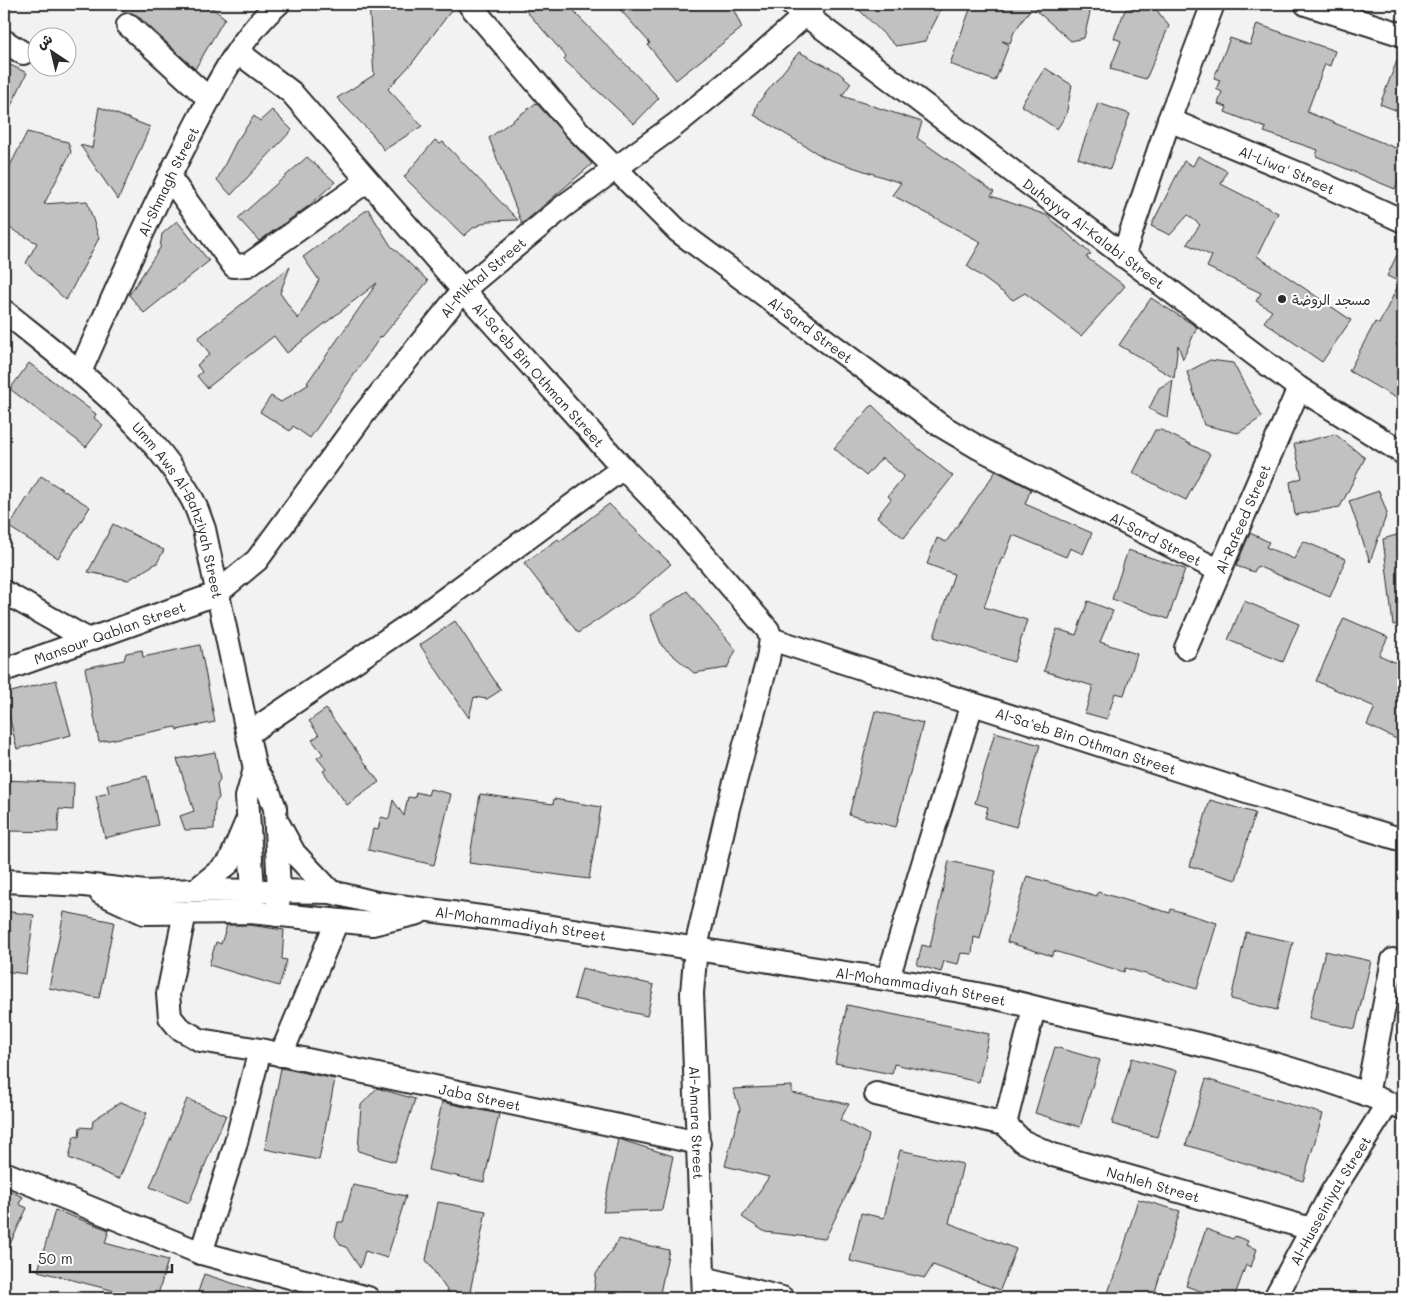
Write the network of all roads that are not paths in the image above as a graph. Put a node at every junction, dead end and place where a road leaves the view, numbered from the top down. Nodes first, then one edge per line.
1 (278, 4) edge
2 (469, 4) edge
3 (1213, 4) edge
4 (1306, 4) edge
5 (804, 8) edge
6 (128, 25) dead end
7 (1403, 35) edge
8 (4, 41) edge
9 (238, 52) junction
10 (22, 53) dead end
11 (210, 99) junction
12 (1169, 120) junction
13 (614, 169) junction
14 (169, 177) junction
15 (367, 181) junction
16 (1403, 221) edge
17 (1123, 256) junction
18 (463, 290) junction
19 (4, 311) edge
20 (80, 372) junction
21 (1299, 388) junction
22 (1403, 453) edge
23 (623, 468) junction
24 (1218, 570) junction
25 (4, 592) edge
26 (216, 594) junction
27 (87, 639) junction
28 (771, 640) junction
29 (1186, 648) dead end
30 (4, 670) edge
31 (972, 704) junction
32 (249, 733) junction
33 (255, 769) junction
34 (275, 808) junction
35 (249, 813) junction
36 (1403, 840) edge
37 (4, 881) edge
38 (84, 885) junction
39 (196, 890) junction
40 (279, 892) junction
41 (331, 892) junction
42 (252, 902) junction
43 (429, 910) junction
44 (185, 913) junction
45 (277, 915) junction
46 (337, 921) junction
47 (696, 947) junction
48 (1393, 960) dead end
49 (888, 978) junction
50 (1034, 1008) junction
51 (271, 1053) junction
52 (876, 1094) dead end
53 (1366, 1095) junction
54 (1396, 1106) edge
55 (1005, 1124) junction
56 (699, 1143) junction
57 (4, 1173) edge
58 (1311, 1229) junction
59 (201, 1253) junction
60 (704, 1288) edge
61 (368, 1298) edge
62 (782, 1298) edge
63 (1275, 1298) edge

1 - 9 street, Al-Shmagh Street
2 - 13 street, Al-Sard Street
3 - 12 street
4 - 7 street
5 - 13 street, Al-Mikhal Street
5 - 17 street, Duhayya Al-Kalabi Street
6 - 11 street
8 - 10 street
9 - 11 street, Al-Shmagh Street
9 - 15 street, Al-Sa‘eb Bin Othman Street
11 - 14 street, Al-Shmagh Street
12 - 16 street, Al-Liwa' Street
12 - 17 street
13 - 18 street, Al-Mikhal Street
13 - 24 street, Al-Sard Street
14 - 15 street
14 - 20 street, Al-Shmagh Street
15 - 18 street, Al-Sa‘eb Bin Othman Street
17 - 21 street, Duhayya Al-Kalabi Street
18 - 23 street, Al-Sa‘eb Bin Othman Street
18 - 26 street, Al-Mikhal Street
19 - 20 street, Umm Aws Al-Bahziyah Street
20 - 26 street, Umm Aws Al-Bahziyah Street
21 - 22 street, Duhayya Al-Kalabi Street
21 - 24 street, Al-Rafeed Street
23 - 28 street, Al-Sa‘eb Bin Othman Street
23 - 32 street
24 - 29 street, Al-Rafeed Street
25 - 27 street
26 - 27 street, Mansour Qablan Street
26 - 32 street, Umm Aws Al-Bahziyah Street
27 - 30 street, Mansour Qablan Street
28 - 31 street, Al-Sa‘eb Bin Othman Street
28 - 47 street
31 - 36 street, Al-Sa‘eb Bin Othman Street
31 - 49 street
32 - 33 street, Umm Aws Al-Bahziyah Street
33 - 34 street, Umm Aws Al-Bahziyah Street
33 - 35 street, Umm Aws Al-Bahziyah Street
34 - 40 street, Umm Aws Al-Bahziyah Street
34 - 41 street
35 - 39 street
35 - 42 street, Umm Aws Al-Bahziyah Street
37 - 38 street, Al-Mohammadiyah Street
38 - 39 street, Al-Mohammadiyah Street
38 - 44 street, Al-Mohammadiyah Street
39 - 42 street, Al-Mohammadiyah Street
40 - 41 street, Al-Mohammadiyah Street
40 - 42 street, Al-Mohammadiyah Street
40 - 45 street, Umm Aws Al-Bahziyah Street
41 - 43 street, Al-Mohammadiyah Street
42 - 44 street, Al-Mohammadiyah Street
42 - 45 street, Al-Mohammadiyah Street
43 - 46 street, Al-Mohammadiyah Street
43 - 47 street, Al-Mohammadiyah Street
44 - 51 street, Jaba Street
45 - 46 street, Al-Mohammadiyah Street
46 - 51 street
47 - 49 street, Al-Mohammadiyah Street
47 - 56 street, Al-Amara Street
48 - 53 street
49 - 50 street, Al-Mohammadiyah Street
50 - 53 street, Al-Mohammadiyah Street
50 - 55 street
51 - 56 street, Jaba Street
51 - 59 street
52 - 55 street
53 - 54 street, Al-Mohammadiyah Street
54 - 58 street, Al-Husseiniyat Street
55 - 58 street, Nahleh Street
56 - 60 street, Al-Amara Street
57 - 59 street
58 - 63 street, Al-Husseiniyat Street
59 - 61 street
60 - 62 street

